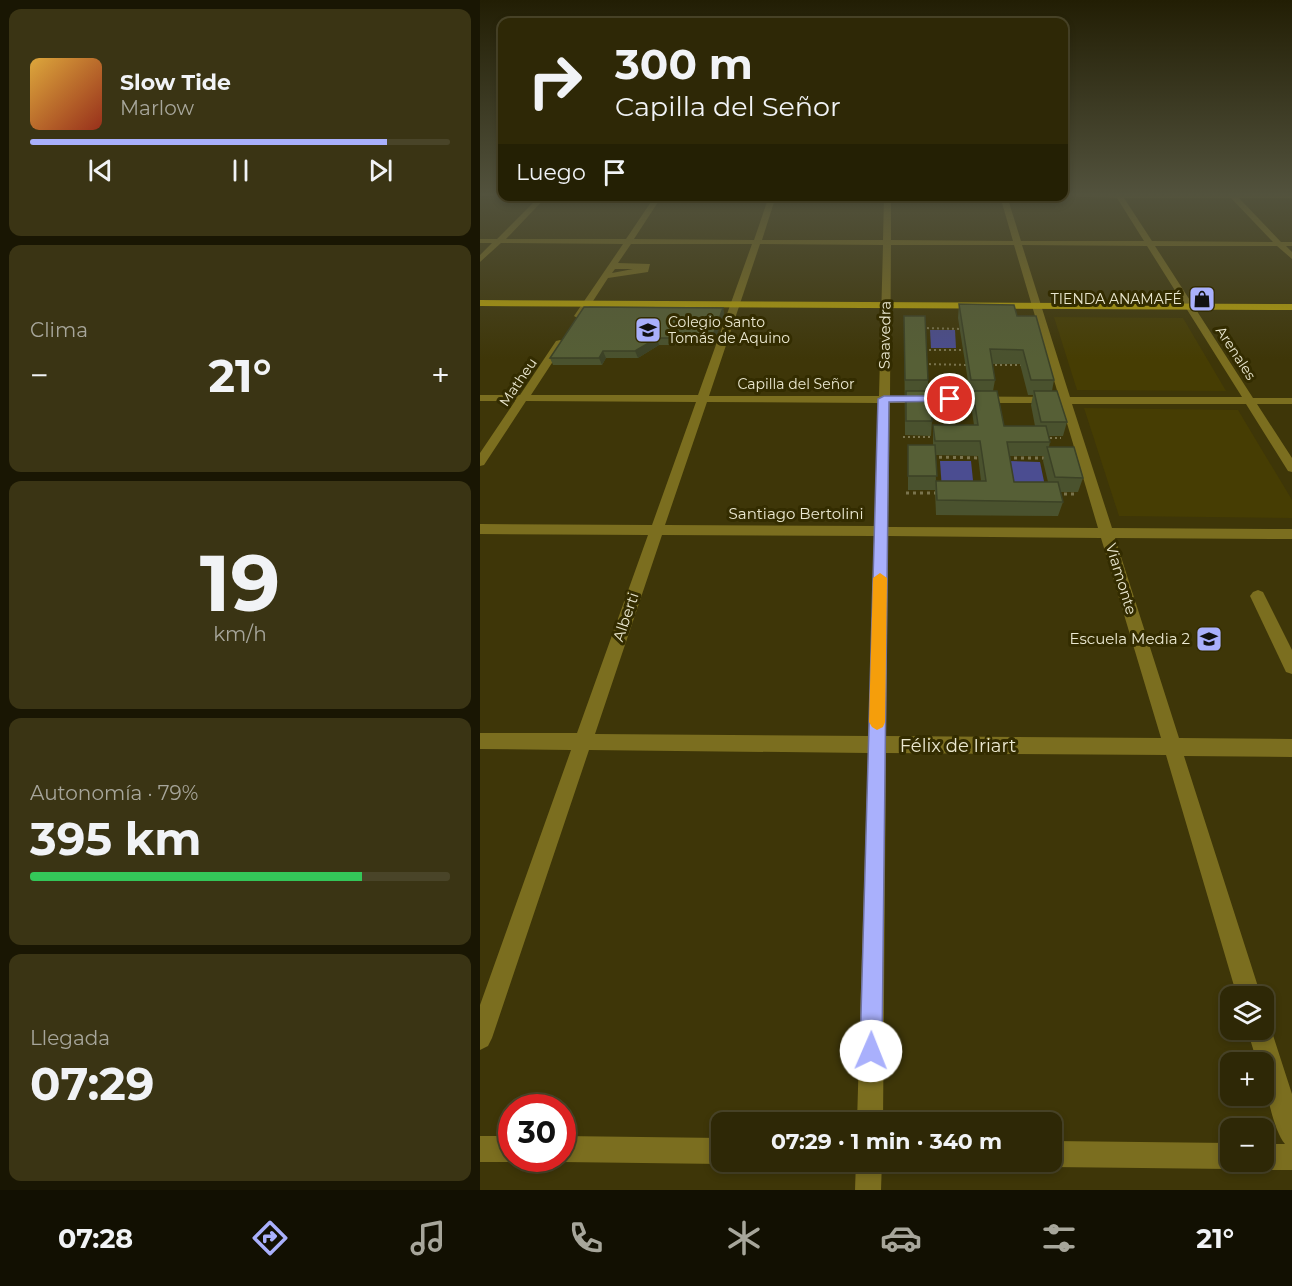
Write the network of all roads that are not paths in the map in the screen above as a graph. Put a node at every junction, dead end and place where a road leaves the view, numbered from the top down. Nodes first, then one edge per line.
1 (491, 249) edge
2 (625, 249) edge
3 (755, 249) edge
4 (887, 249) edge
5 (1019, 249) edge
6 (1152, 249) edge
7 (480, 260) edge
8 (613, 266) junction
9 (606, 276) junction
10 (480, 303) edge
11 (584, 307) junction
12 (1292, 307) edge
13 (734, 308) junction
14 (885, 308) junction
15 (1037, 309) junction
16 (1191, 310) junction
17 (480, 311) edge
18 (1292, 314) edge
19 (575, 321) edge
20 (569, 330) edge
21 (480, 398) edge
22 (523, 398) junction
23 (702, 399) junction
24 (884, 399) junction
25 (1065, 399) junction
26 (1249, 401) junction
27 (1292, 401) edge
28 (480, 462) edge
29 (1292, 468) edge
30 (480, 529) edge
31 (657, 530) junction
32 (881, 531) junction
33 (1107, 533) junction
34 (1292, 534) edge
35 (1258, 596) dead end
36 (1292, 667) edge
37 (480, 741) edge
38 (583, 742) junction
39 (877, 745) junction
40 (1172, 747) junction
41 (1292, 748) edge
42 (1246, 986) edge
43 (480, 1038) edge
44 (1262, 1040) edge
45 (870, 1112) edge
46 (1292, 1134) edge
47 (480, 1149) edge
48 (498, 1149) edge
49 (576, 1149) edge
50 (711, 1151) edge
51 (1062, 1154) edge
52 (1220, 1156) edge
53 (1274, 1157) edge
54 (1292, 1157) edge
55 (869, 1172) edge
56 (868, 1190) edge

1 - 7 street
2 - 8 street
3 - 13 street, Alberti
4 - 14 street, Saavedra
5 - 15 street, Viamonte
6 - 16 street, Arenales
8 - 9 street
8 - 9 street
9 - 11 street
10 - 11 main road
11 - 13 main road
11 - 17 main road
11 - 19 street
12 - 16 main road
13 - 14 main road
13 - 23 street, Alberti
14 - 15 main road
14 - 24 street, Saavedra
15 - 16 main road
15 - 25 street, Viamonte
16 - 18 main road
16 - 26 street, Arenales
20 - 22 street, Matheu
21 - 22 street, Capilla del Señor
22 - 23 street, Capilla del Señor
22 - 28 street, Matheu
23 - 24 street, Capilla del Señor
23 - 31 street, Alberti
24 - 25 street, Capilla del Señor
24 - 32 street, Saavedra
25 - 26 street, Capilla del Señor
25 - 33 street, Viamonte
26 - 27 street, Capilla del Señor
26 - 29 street, Arenales
30 - 31 street, Santiago Bertolini
31 - 32 street, Santiago Bertolini
31 - 38 street, Alberti
32 - 33 street, Santiago Bertolini
32 - 39 street, Saavedra
33 - 34 street, Santiago Bertolini
33 - 40 street, Viamonte
35 - 36 street
37 - 38 street, Félix de Iriart
38 - 39 street, Félix de Iriart
38 - 43 street, Alberti
39 - 40 street, Félix de Iriart
39 - 45 street, Saavedra
40 - 41 street, Félix de Iriart
40 - 42 street, Viamonte
44 - 46 street
47 - 48 street
49 - 50 street
51 - 52 street
53 - 54 street
55 - 56 street

